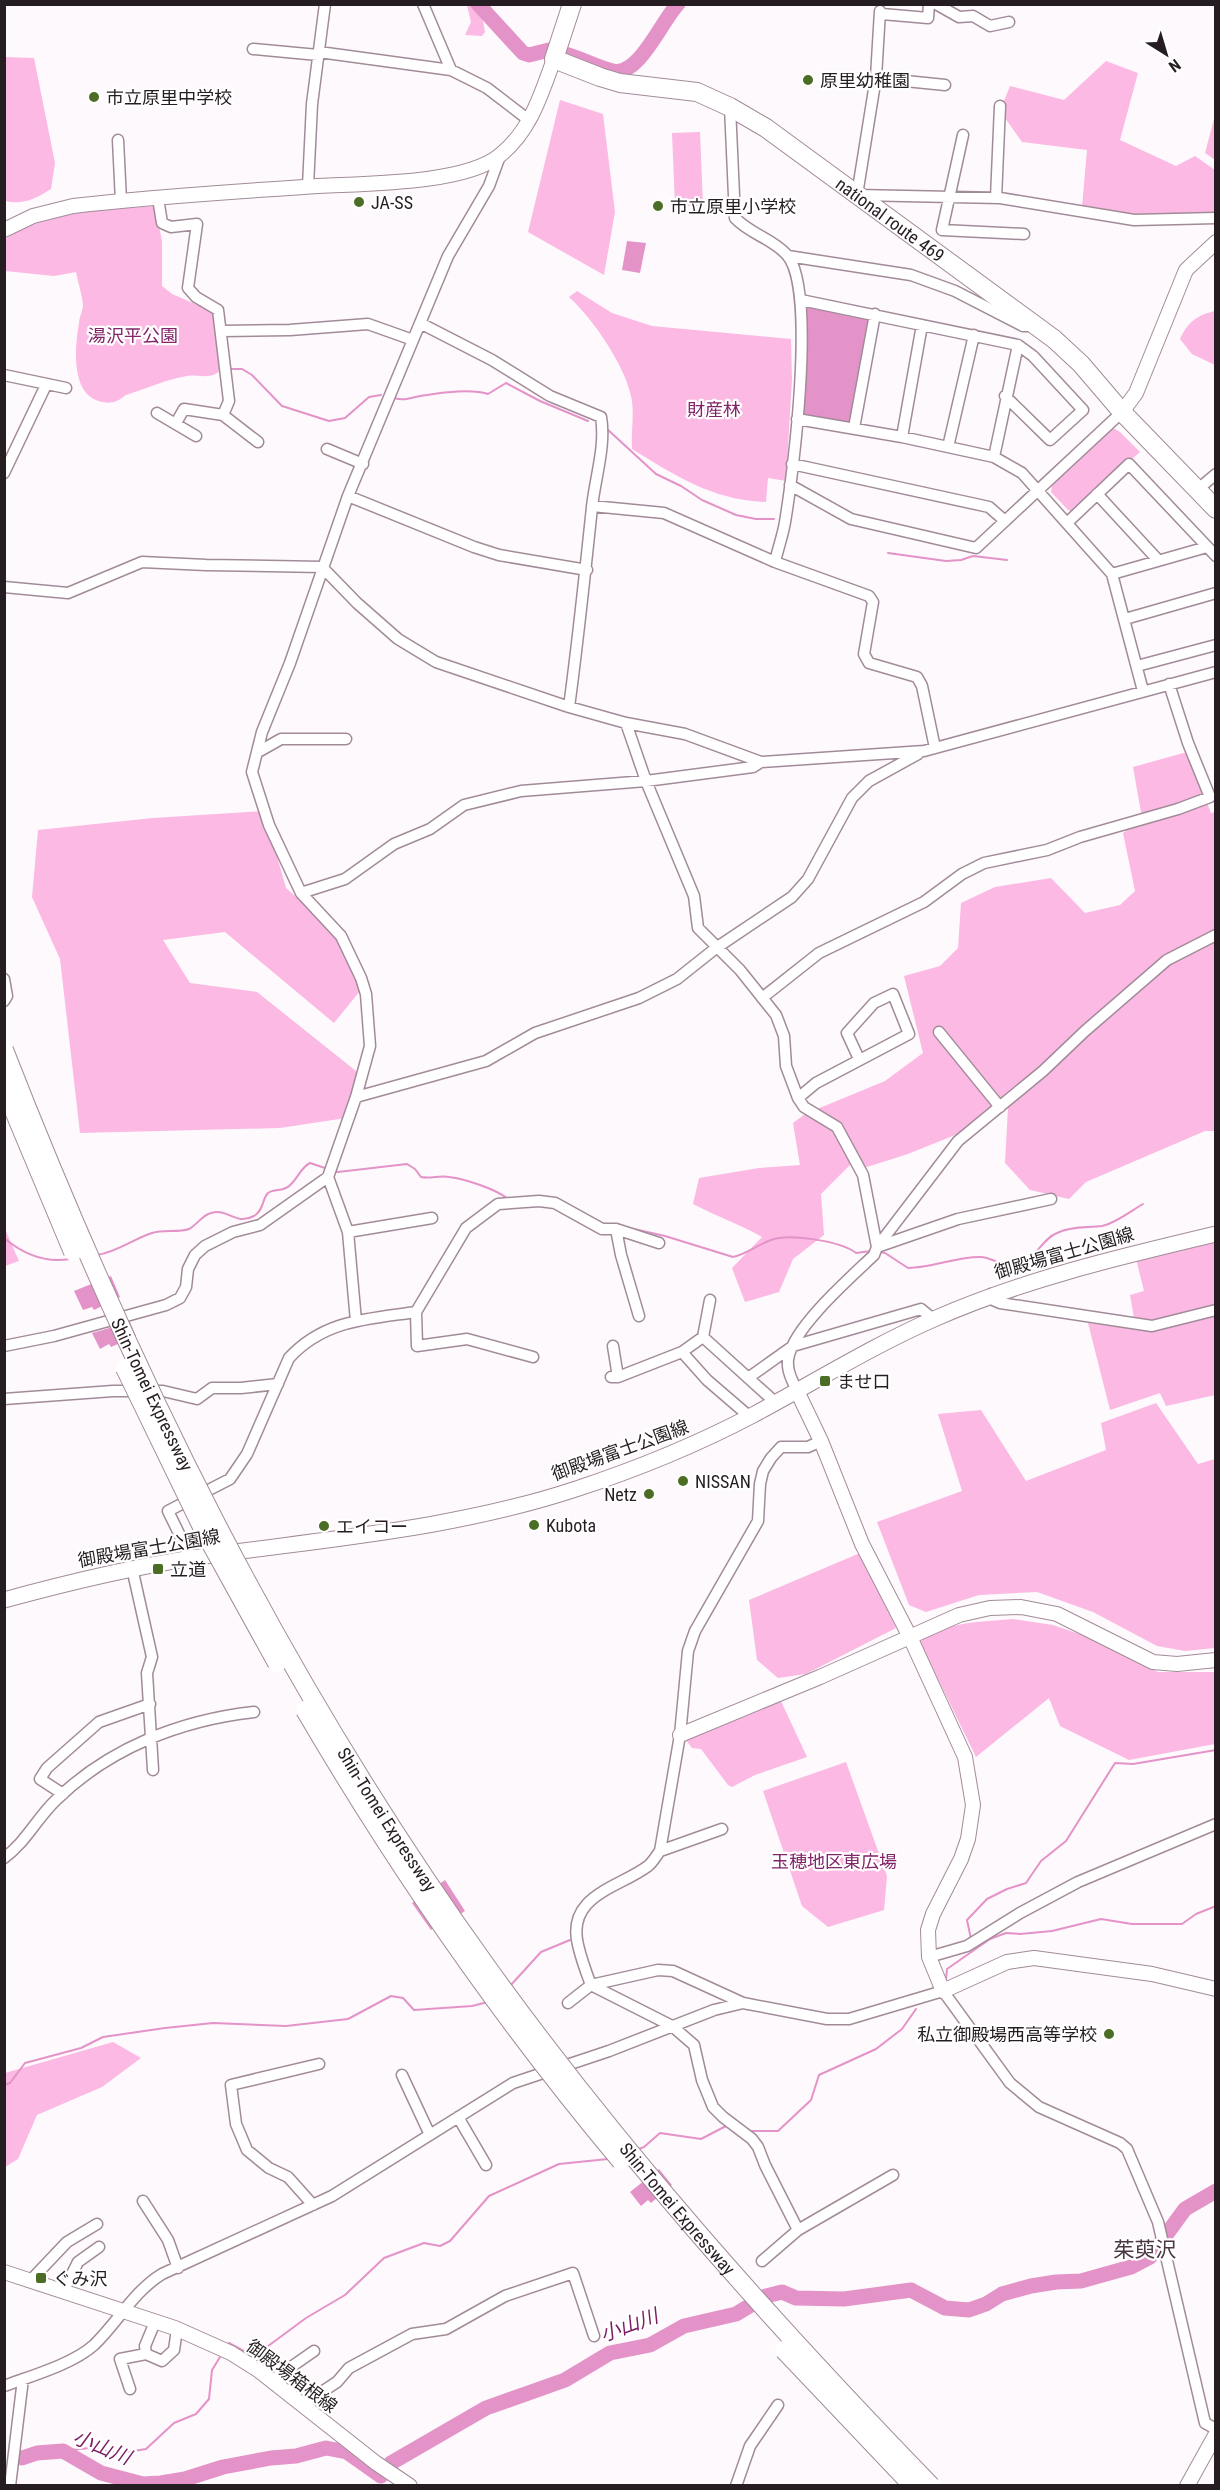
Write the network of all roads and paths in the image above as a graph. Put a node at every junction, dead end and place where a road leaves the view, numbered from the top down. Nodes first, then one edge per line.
1 (325, 4) edge
2 (423, 4) edge
3 (572, 4) edge
4 (929, 4) edge
5 (936, 4) edge
6 (1009, 22) dead end
7 (253, 49) dead end
8 (318, 53) junction
9 (554, 59) junction
10 (451, 70) junction
11 (876, 78) junction
12 (945, 85) dead end
13 (1000, 106) dead end
14 (730, 107) junction
15 (530, 121) junction
16 (963, 135) dead end
17 (118, 140) dead end
18 (500, 156) junction
19 (308, 186) junction
20 (857, 195) junction
21 (158, 198) junction
22 (948, 198) junction
23 (996, 198) junction
24 (121, 201) junction
25 (1215, 218) edge
26 (4, 230) edge
27 (1024, 234) dead end
28 (1215, 242) edge
29 (788, 256) junction
30 (801, 300) junction
31 (875, 314) junction
32 (420, 323) junction
33 (922, 325) junction
34 (1038, 327) junction
35 (221, 331) junction
36 (974, 335) junction
37 (413, 340) junction
38 (1018, 345) junction
39 (4, 375) edge
40 (46, 385) junction
41 (66, 388) dead end
42 (1005, 396) junction
43 (1122, 412) junction
44 (156, 413) dead end
45 (223, 414) junction
46 (796, 419) junction
47 (176, 423) junction
48 (854, 429) junction
49 (196, 436) dead end
50 (902, 437) junction
51 (258, 442) dead end
52 (948, 447) junction
53 (327, 449) dead end
54 (994, 457) junction
55 (363, 464) junction
56 (792, 464) junction
57 (4, 473) edge
58 (1215, 474) edge
59 (790, 485) junction
60 (1197, 490) junction
61 (1038, 491) junction
62 (1097, 494) junction
63 (348, 496) junction
64 (592, 506) junction
65 (1215, 509) edge
66 (1005, 520) junction
67 (1068, 522) junction
68 (1207, 547) junction
69 (1215, 556) edge
70 (1158, 560) junction
71 (775, 562) junction
72 (322, 567) junction
73 (587, 570) junction
74 (1112, 574) junction
75 (4, 587) edge
76 (1215, 593) edge
77 (1125, 619) junction
78 (1215, 645) edge
79 (1137, 666) junction
80 (1215, 672) edge
81 (1169, 684) junction
82 (1143, 691) junction
83 (569, 707) junction
84 (626, 723) junction
85 (346, 739) dead end
86 (929, 749) junction
87 (258, 752) junction
88 (761, 762) junction
89 (646, 781) junction
90 (301, 893) junction
91 (1215, 935) edge
92 (716, 948) junction
93 (4, 979) edge
94 (762, 998) junction
95 (4, 1001) edge
96 (939, 1032) dead end
97 (4, 1050) edge
98 (858, 1059) junction
99 (4, 1087) edge
100 (356, 1097) junction
101 (798, 1098) junction
102 (1000, 1107) junction
103 (328, 1176) junction
104 (1051, 1199) dead end
105 (432, 1218) dead end
106 (616, 1229) junction
107 (348, 1232) junction
108 (1215, 1234) edge
109 (659, 1243) dead end
110 (877, 1247) junction
111 (991, 1294) junction
112 (710, 1300) dead end
113 (1215, 1311) edge
114 (416, 1312) junction
115 (639, 1316) dead end
116 (933, 1319) junction
117 (356, 1321) junction
118 (703, 1337) junction
119 (4, 1346) edge
120 (613, 1346) dead end
121 (793, 1346) junction
122 (682, 1352) junction
123 (533, 1357) dead end
124 (748, 1378) junction
125 (278, 1384) junction
126 (797, 1391) junction
127 (4, 1399) edge
128 (776, 1403) junction
129 (750, 1417) junction
130 (821, 1441) junction
131 (191, 1558) junction
132 (132, 1568) junction
133 (4, 1600) edge
134 (909, 1637) junction
135 (1215, 1660) edge
136 (150, 1704) junction
137 (254, 1712) dead end
138 (680, 1735) junction
139 (152, 1736) junction
140 (153, 1770) dead end
141 (63, 1794) junction
142 (1215, 1824) edge
143 (722, 1829) dead end
144 (660, 1851) junction
145 (4, 1858) edge
146 (930, 1958) junction
147 (591, 1985) junction
148 (1215, 1989) edge
149 (943, 1991) junction
150 (568, 2003) dead end
151 (743, 2003) junction
152 (672, 2026) junction
153 (319, 2064) dead end
154 (402, 2075) dead end
155 (458, 2117) junction
156 (430, 2135) junction
157 (486, 2165) dead end
158 (893, 2175) dead end
159 (143, 2201) dead end
160 (313, 2205) junction
161 (98, 2224) dead end
162 (798, 2230) junction
163 (99, 2247) dead end
164 (762, 2261) dead end
165 (178, 2268) junction
166 (6, 2270) edge
167 (30, 2281) junction
168 (63, 2292) junction
169 (122, 2312) junction
170 (155, 2322) junction
171 (177, 2329) junction
172 (594, 2337) dead end
173 (314, 2351) dead end
174 (146, 2354) junction
175 (23, 2379) junction
176 (271, 2381) junction
177 (4, 2386) edge
178 (130, 2390) dead end
179 (302, 2405) junction
180 (778, 2405) dead end
181 (1215, 2429) edge
182 (1215, 2434) edge
183 (409, 2485) edge
184 (10, 2486) edge
185 (736, 2486) edge
186 (913, 2486) edge
187 (931, 2486) edge
188 (1187, 2486) edge

1 - 8 street
2 - 10 street
3 - 9 highway
4 - 11 street
5 - 6 street
7 - 8 street
8 - 10 street
8 - 19 street
9 - 14 highway, national route 469
9 - 15 street
10 - 15 street
11 - 12 street
11 - 20 street
13 - 23 street
14 - 20 highway, national route 469
14 - 29 street
15 - 18 street
16 - 22 street
17 - 24 street
18 - 19 street
18 - 32 street
19 - 21 street
20 - 22 street
20 - 34 highway, national route 469
21 - 24 street
21 - 35 street
22 - 23 street
22 - 27 street
23 - 25 street
24 - 26 street
28 - 43 street
29 - 30 street
29 - 34 street
30 - 31 street
30 - 46 street
31 - 33 street
31 - 48 street
32 - 37 street
32 - 64 street
33 - 36 street
33 - 50 street
34 - 43 highway, national route 469
35 - 37 street
35 - 45 street
36 - 38 street
36 - 52 street
37 - 55 street
38 - 42 street
38 - 42 street
39 - 40 street
40 - 41 street
40 - 57 street
42 - 54 street
43 - 60 highway, national route 469
43 - 61 street
44 - 47 street
45 - 47 street
45 - 51 street
46 - 48 street
46 - 56 street
47 - 49 street
48 - 50 street
50 - 52 street
52 - 54 street
53 - 55 street
54 - 61 street
55 - 63 street
56 - 59 street
56 - 66 street
58 - 60 street
59 - 66 street
59 - 71 street
60 - 65 highway, national route 469
61 - 66 street
61 - 67 street
62 - 67 street
62 - 68 street
62 - 70 street
63 - 72 street
63 - 73 street
64 - 71 street
64 - 73 street
67 - 74 street
68 - 69 street
68 - 70 street
70 - 74 street
71 - 86 street
72 - 75 street
72 - 83 street
72 - 87 street
73 - 83 street
74 - 77 street
76 - 77 street
77 - 79 street
78 - 79 street
79 - 82 street
80 - 81 street
81 - 82 street
81 - 94 street
82 - 86 street
83 - 84 street
84 - 88 street
84 - 89 street
85 - 87 street
86 - 88 street
86 - 92 street
87 - 90 street
88 - 89 street
89 - 90 street
89 - 92 street
90 - 100 street
91 - 102 street
92 - 94 street
92 - 100 street
93 - 95 street
94 - 101 street
96 - 102 street
97 - 187 highway, Shin-Tomei Expressway, bridge
98 - 98 street
98 - 101 street
99 - 186 highway, Shin-Tomei Expressway, bridge
100 - 103 street
101 - 110 street
102 - 110 street
103 - 107 street
103 - 119 street
104 - 110 street
105 - 107 street
106 - 109 street
106 - 114 street
106 - 115 street
107 - 117 street
108 - 111 main road, 御殿場富士公園線
110 - 121 street
111 - 113 street
111 - 116 main road, 御殿場富士公園線
112 - 118 street
114 - 117 street
114 - 123 street
116 - 121 street
116 - 126 main road, 御殿場富士公園線
117 - 125 street
118 - 122 street
118 - 124 street
120 - 122 street
121 - 124 street
121 - 126 street
122 - 129 street
124 - 128 street
125 - 127 street
125 - 131 street
126 - 128 main road, 御殿場富士公園線
126 - 130 street
128 - 129 main road, 御殿場富士公園線
129 - 131 main road, 御殿場富士公園線
130 - 134 street
130 - 138 street
131 - 132 main road, 御殿場富士公園線
132 - 133 main road, 御殿場富士公園線
132 - 136 street
134 - 135 street
134 - 138 street
134 - 146 street
136 - 139 street
136 - 141 street
137 - 139 street
138 - 144 street
139 - 140 street
139 - 141 street
141 - 145 street
142 - 146 street
143 - 144 street
144 - 147 street
146 - 149 street
147 - 150 street
147 - 151 street
147 - 152 street
148 - 149 street
149 - 151 street
149 - 181 street
151 - 152 street
152 - 155 street
152 - 162 street
153 - 160 street
154 - 156 street
155 - 156 street
155 - 157 street
156 - 160 street
158 - 162 street
159 - 165 street
160 - 165 street
161 - 167 street
162 - 164 street
163 - 168 street
165 - 169 street
166 - 167 street, 御殿場箱根線
167 - 168 street, 御殿場箱根線
168 - 169 street, 御殿場箱根線
169 - 170 street, 御殿場箱根線
169 - 175 street
170 - 171 street, 御殿場箱根線
170 - 174 street
171 - 174 street
171 - 176 street, 御殿場箱根線
172 - 179 street
173 - 176 street
174 - 178 street
175 - 177 street
175 - 184 street
176 - 179 street, 御殿場箱根線
179 - 183 street, 御殿場箱根線
180 - 185 street
182 - 188 street

